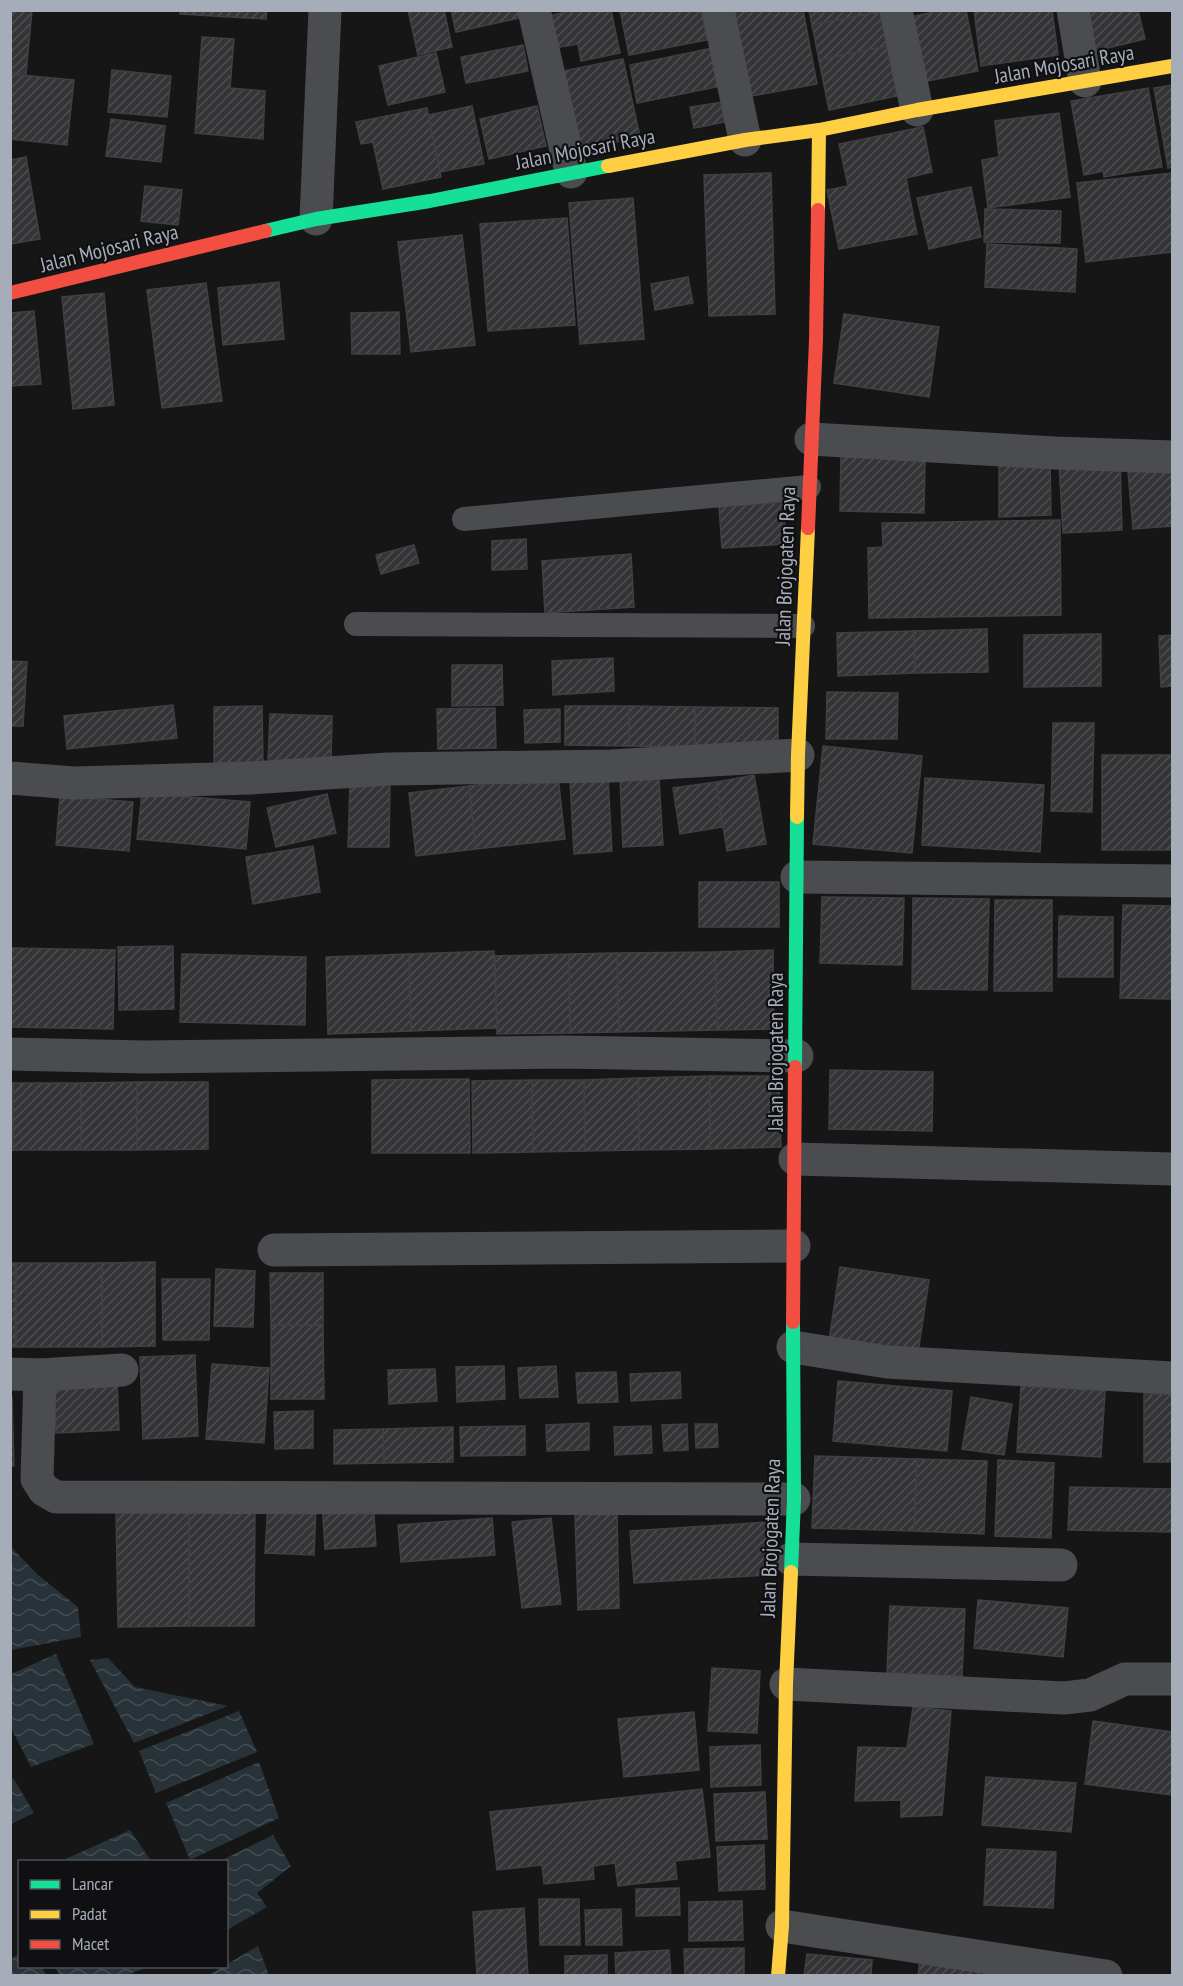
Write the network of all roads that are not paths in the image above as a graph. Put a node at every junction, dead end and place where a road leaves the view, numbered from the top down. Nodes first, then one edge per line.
1 (325, 10) edge
2 (534, 10) edge
3 (718, 10) edge
4 (896, 10) edge
5 (1072, 10) edge
6 (1173, 66) edge
7 (1085, 81) junction
8 (917, 110) junction
9 (819, 130) junction
10 (745, 140) junction
11 (571, 172) junction
12 (316, 219) junction
13 (10, 293) edge
14 (811, 440) junction
15 (1173, 457) edge
16 (809, 487) junction
17 (464, 519) dead end
18 (356, 624) dead end
19 (803, 626) junction
20 (798, 755) junction
21 (10, 778) edge
22 (797, 877) junction
23 (1173, 881) edge
24 (10, 1054) edge
25 (797, 1056) junction
26 (795, 1159) junction
27 (1173, 1169) edge
28 (794, 1246) junction
29 (274, 1250) dead end
30 (793, 1347) junction
31 (122, 1370) dead end
32 (25, 1374) edge
33 (1173, 1378) edge
34 (794, 1499) junction
35 (791, 1559) junction
36 (1060, 1565) dead end
37 (1173, 1679) edge
38 (786, 1684) junction
39 (782, 1926) junction
40 (778, 1976) edge
41 (1106, 1976) edge

1 - 12 street
2 - 11 street
3 - 10 street
4 - 8 street
5 - 7 street
6 - 7 street, Jalan Mojosari Raya
7 - 8 street, Jalan Mojosari Raya
8 - 9 street, Jalan Mojosari Raya
9 - 10 street, Jalan Mojosari Raya
9 - 14 street, Jalan Brojogaten Raya
10 - 11 street, Jalan Mojosari Raya
11 - 12 street, Jalan Mojosari Raya
12 - 13 street, Jalan Mojosari Raya
14 - 15 street
14 - 16 street, Jalan Brojogaten Raya
16 - 17 lane
16 - 19 street, Jalan Brojogaten Raya
18 - 19 lane
19 - 20 street, Jalan Brojogaten Raya
20 - 21 street
20 - 22 street, Jalan Brojogaten Raya
22 - 23 street
22 - 25 street, Jalan Brojogaten Raya
24 - 25 street
25 - 26 street, Jalan Brojogaten Raya
26 - 27 street
26 - 28 street, Jalan Brojogaten Raya
28 - 29 street
28 - 30 street, Jalan Brojogaten Raya
30 - 33 street
30 - 34 street, Jalan Brojogaten Raya
31 - 32 street
32 - 34 street
34 - 35 street, Jalan Brojogaten Raya
35 - 36 street
35 - 38 street, Jalan Brojogaten Raya
37 - 38 street
38 - 39 street, Jalan Brojogaten Raya
39 - 40 street, Jalan Brojogaten Raya
39 - 41 street

